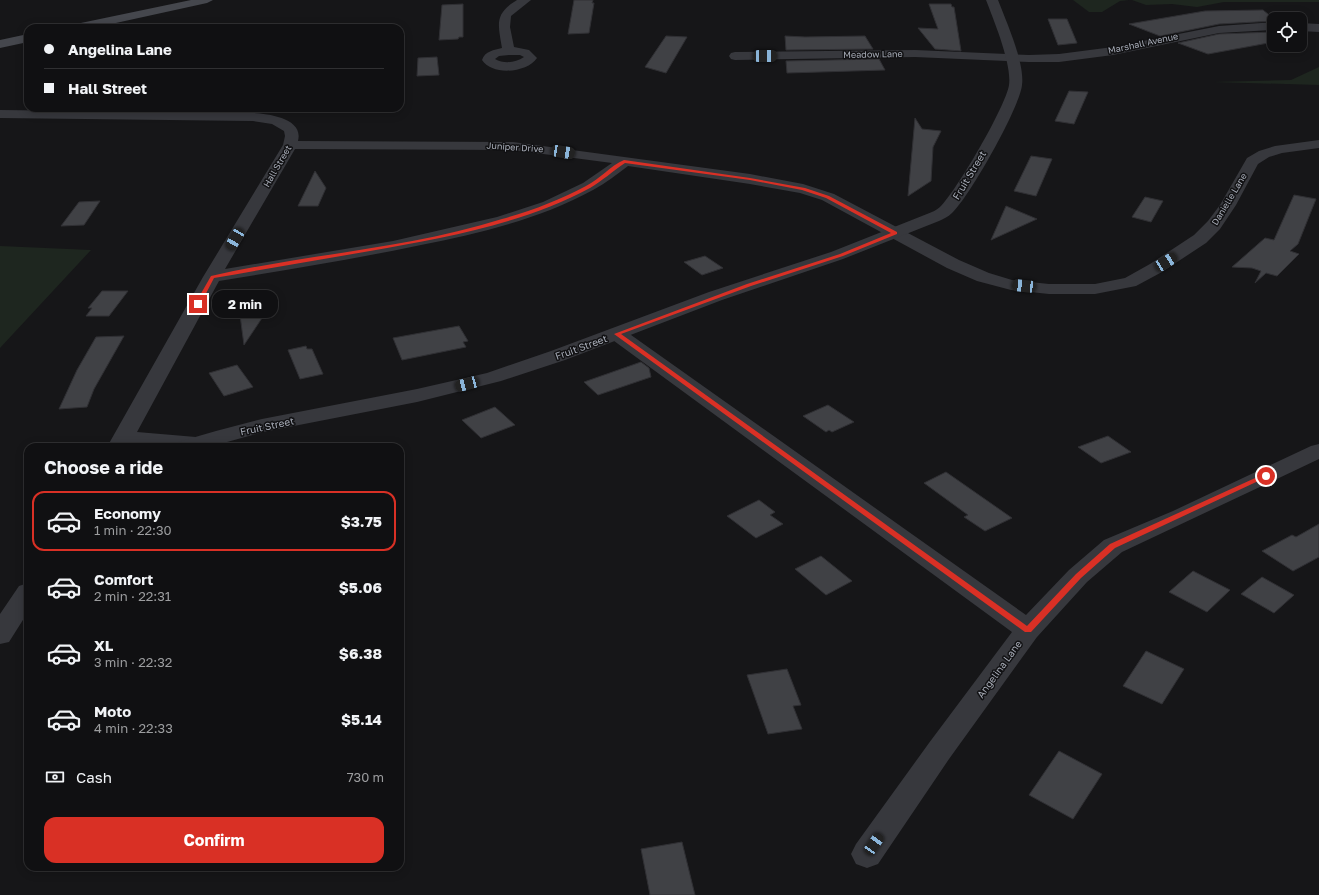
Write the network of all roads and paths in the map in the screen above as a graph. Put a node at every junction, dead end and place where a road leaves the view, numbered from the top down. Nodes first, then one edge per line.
1 (207, 0) edge
2 (525, 0) edge
3 (992, 0) edge
4 (95, 24) edge
5 (1267, 26) edge
6 (1307, 27) edge
7 (1319, 28) edge
8 (24, 39) edge
9 (0, 44) edge
10 (509, 51) dead end
11 (734, 56) dead end
12 (1011, 57) junction
13 (0, 114) edge
14 (1319, 144) edge
15 (290, 145) junction
16 (624, 162) junction
17 (895, 233) junction
18 (212, 277) junction
19 (617, 334) junction
20 (121, 442) edge
21 (144, 443) edge
22 (199, 443) edge
23 (1319, 451) edge
24 (24, 598) edge
25 (1028, 630) junction
26 (0, 635) edge
27 (867, 854) dead end

1 - 4 main road
2 - 10 street
3 - 12 street, Fruit Street
5 - 12 street, Marshall Avenue
6 - 7 street
8 - 9 main road
11 - 12 street, Meadow Lane
12 - 17 street, Fruit Street
13 - 15 street, Hall Street
14 - 17 street, Danielle Lane
15 - 16 street, Juniper Drive
15 - 18 street, Hall Street
16 - 17 street, Juniper Drive
16 - 18 street
17 - 19 street, Fruit Street
18 - 20 street, Hall Street
19 - 22 street, Fruit Street
19 - 25 street
20 - 21 street, Hall Street
23 - 25 street, Angelina Lane
24 - 26 street
25 - 27 street, Angelina Lane

